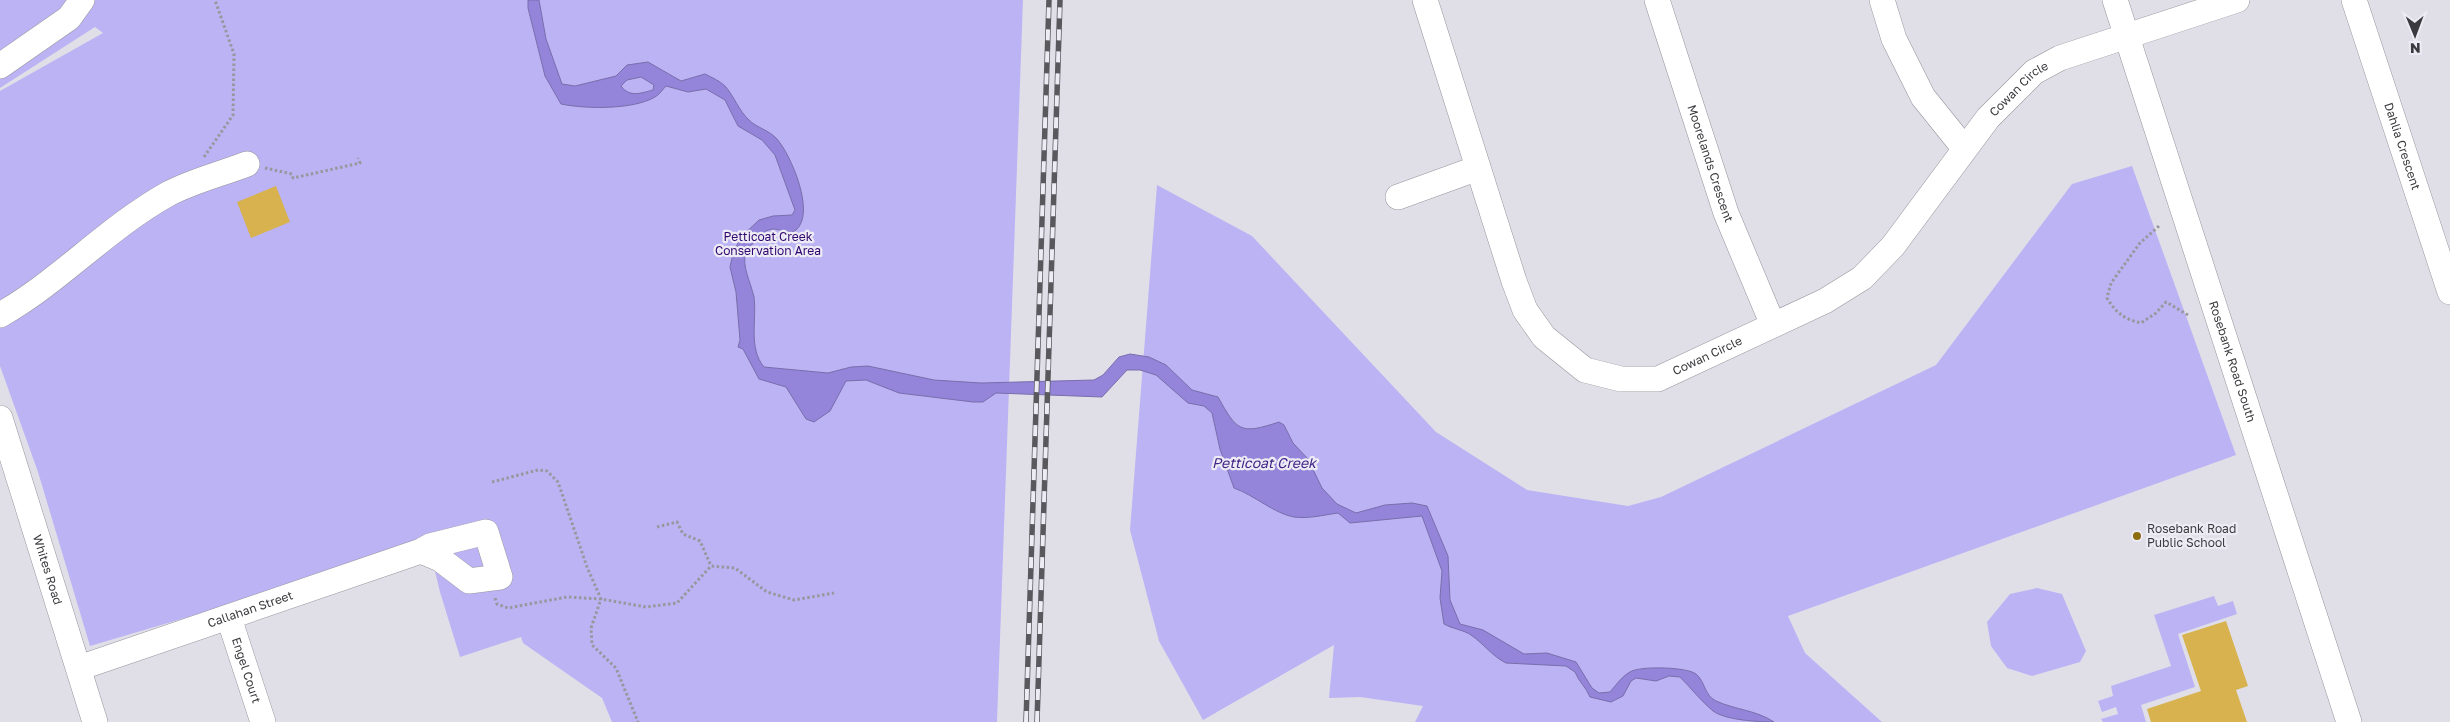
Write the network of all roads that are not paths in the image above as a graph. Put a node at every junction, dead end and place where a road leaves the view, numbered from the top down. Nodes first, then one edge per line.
1 (82, 0) edge
2 (1425, 0) edge
3 (1657, 0) edge
4 (1882, 0) edge
5 (2115, 0) edge
6 (2237, 0) edge
7 (2354, 0) edge
8 (2126, 37) junction
9 (0, 66) edge
10 (1964, 148) junction
11 (247, 164) road end
12 (1478, 168) junction
13 (1398, 196) dead end
14 (2450, 292) edge
15 (0, 315) edge
16 (1774, 325) junction
17 (0, 418) edge
18 (421, 551) dead end
19 (229, 618) junction
20 (79, 668) junction
21 (95, 722) edge
22 (263, 722) edge
23 (2349, 722) edge

1 - 9 street
2 - 12 street, Cowan Circle
3 - 16 street, Moorelands Crescent
4 - 10 street
5 - 8 street, Rosebank Road South
6 - 8 street
7 - 14 street, Dahlia Crescent
8 - 10 street, Cowan Circle
8 - 23 street, Rosebank Road South
10 - 16 street, Cowan Circle
11 - 15 street
12 - 13 street
12 - 16 street, Cowan Circle
17 - 20 street, Whites Road
18 - 19 street, Callahan Street
19 - 20 street, Callahan Street
19 - 22 street, Engel Court
20 - 21 street, Whites Road

